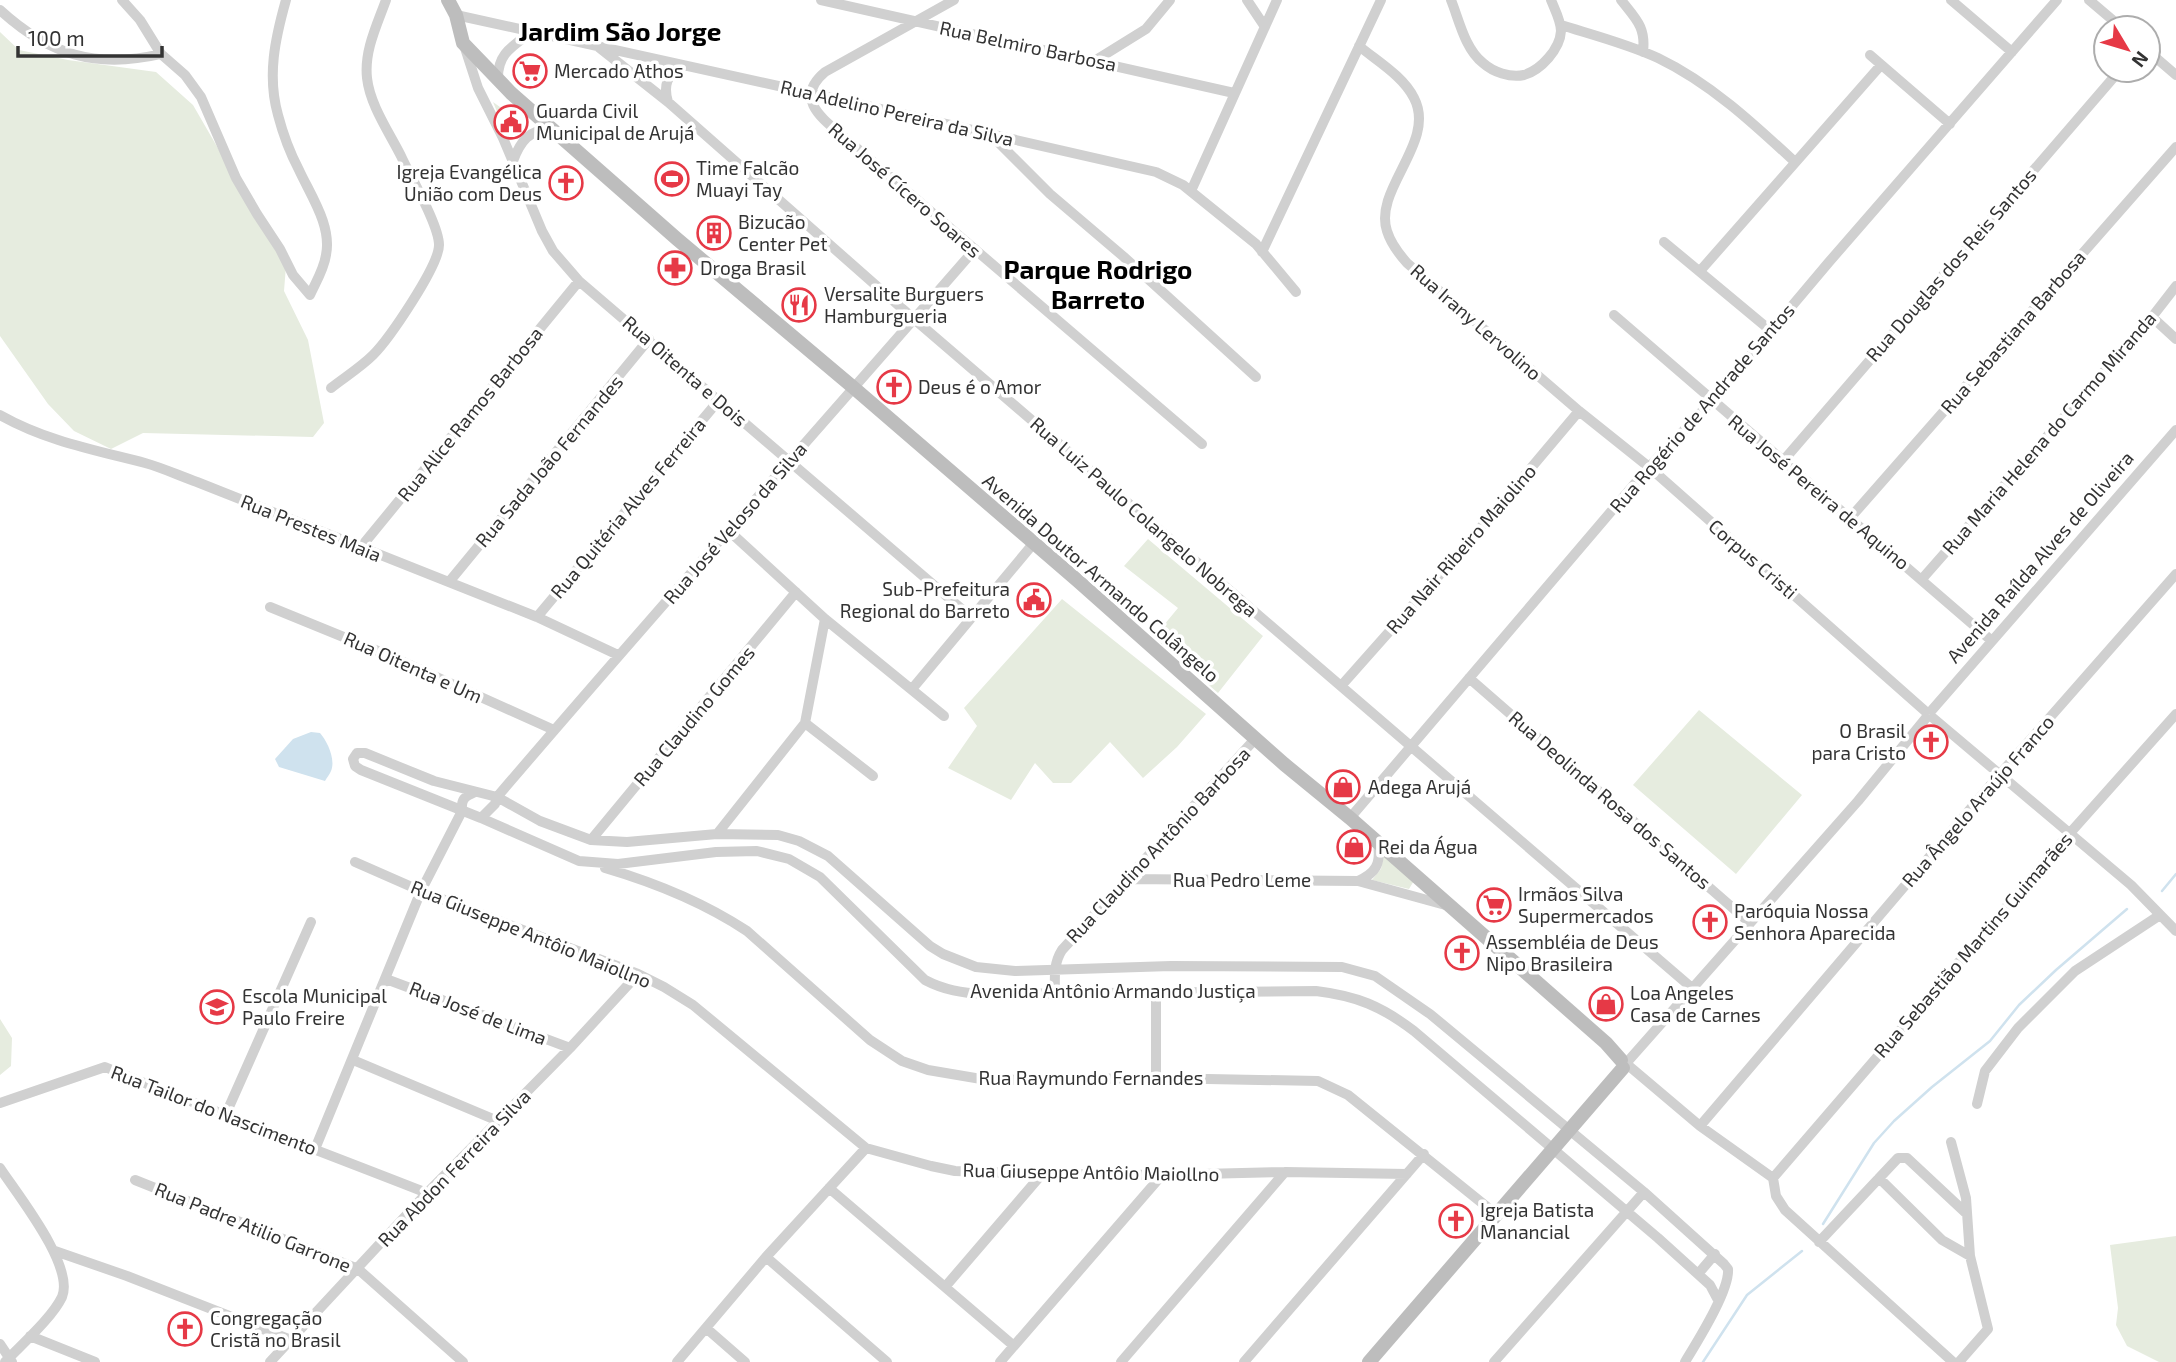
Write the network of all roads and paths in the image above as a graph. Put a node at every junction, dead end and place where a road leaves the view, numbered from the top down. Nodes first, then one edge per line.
1 (122, 0) edge
2 (286, 0) edge
3 (386, 0) edge
4 (448, 0) edge
5 (821, 0) edge
6 (954, 0) edge
7 (1170, 0) edge
8 (1247, 0) edge
9 (1277, 0) edge
10 (1381, 0) edge
11 (1451, 0) edge
12 (1552, 0) edge
13 (1622, 0) edge
14 (1951, 0) edge
15 (2057, 0) edge
16 (2089, 0) edge
17 (0, 10) edge
18 (2106, 14) edge
19 (456, 15) junction
20 (914, 22) junction
21 (1561, 25) junction
22 (1265, 27) junction
23 (533, 32) junction
24 (463, 43) junction
25 (596, 45) junction
26 (1359, 46) junction
27 (1643, 52) junction
28 (2012, 52) junction
29 (161, 54) junction
30 (1870, 55) dead end
31 (1096, 60) junction
32 (2162, 63) edge
33 (681, 65) junction
34 (1881, 65) junction
35 (2176, 75) edge
36 (498, 80) junction
37 (2108, 84) edge
38 (810, 93) junction
39 (1234, 93) junction
40 (668, 102) junction
41 (1950, 124) junction
42 (552, 129) junction
43 (990, 134) junction
44 (2176, 147) edge
45 (513, 161) junction
46 (1795, 162) junction
47 (1191, 191) junction
48 (1664, 242) dead end
49 (975, 249) junction
50 (1262, 252) junction
51 (1699, 271) junction
52 (579, 281) junction
53 (2176, 286) edge
54 (1296, 292) dead end
55 (1614, 315) dead end
56 (2152, 317) junction
57 (914, 319) junction
58 (1771, 331) junction
59 (2176, 339) edge
60 (649, 340) junction
61 (1256, 377) dead end
62 (331, 388) dead end
63 (854, 388) junction
64 (719, 400) junction
65 (1712, 401) junction
66 (1579, 411) junction
67 (0, 415) edge
68 (2176, 430) edge
69 (1202, 444) dead end
70 (790, 461) junction
71 (1783, 461) junction
72 (1649, 467) junction
73 (1850, 517) junction
74 (729, 531) junction
75 (1033, 544) junction
76 (361, 547) junction
77 (2176, 573) edge
78 (1922, 579) junction
79 (449, 582) junction
80 (796, 592) junction
81 (270, 607) dead end
82 (537, 617) junction
83 (971, 617) junction
84 (825, 619) junction
85 (1992, 641) junction
86 (618, 654) junction
87 (1469, 678) junction
88 (1341, 686) junction
89 (912, 689) junction
90 (1929, 714) junction
91 (2176, 714) edge
92 (944, 716) dead end
93 (805, 723) junction
94 (554, 730) junction
95 (1256, 738) junction
96 (1410, 747) junction
97 (2001, 773) junction
98 (873, 776) dead end
99 (475, 792) junction
100 (497, 797) junction
101 (462, 811) junction
102 (481, 818) junction
103 (1350, 818) junction
104 (2070, 833) junction
105 (717, 834) junction
106 (591, 840) junction
107 (639, 841) junction
108 (1378, 845) junction
109 (579, 861) junction
110 (355, 862) dead end
111 (643, 862) junction
112 (643, 879) junction
113 (1126, 879) junction
114 (1358, 881) junction
115 (421, 891) junction
116 (1450, 906) junction
117 (2160, 915) junction
118 (311, 922) dead end
119 (1750, 923) junction
120 (2176, 931) edge
121 (1171, 967) junction
122 (1055, 970) junction
123 (638, 974) junction
124 (386, 979) junction
125 (1692, 988) junction
126 (1156, 991) junction
127 (1171, 991) junction
128 (1055, 993) junction
129 (570, 1048) junction
130 (353, 1060) junction
131 (1626, 1063) junction
132 (1156, 1078) junction
133 (0, 1103) edge
134 (1977, 1104) dead end
135 (225, 1116) junction
136 (498, 1121) junction
137 (1700, 1126) junction
138 (1570, 1130) junction
139 (1951, 1142) dead end
140 (866, 1148) junction
141 (316, 1149) junction
142 (1554, 1150) junction
143 (1424, 1154) junction
144 (0, 1168) edge
145 (1284, 1172) junction
146 (1042, 1174) junction
147 (1407, 1174) junction
148 (1162, 1175) junction
149 (1773, 1178) junction
150 (1879, 1178) junction
151 (135, 1180) dead end
152 (829, 1188) junction
153 (1644, 1192) junction
154 (427, 1194) junction
155 (1627, 1211) junction
156 (1967, 1214) junction
157 (1497, 1215) junction
158 (1819, 1242) junction
159 (55, 1251) junction
160 (1714, 1254) junction
161 (1970, 1256) junction
162 (766, 1257) junction
163 (358, 1269) junction
164 (1698, 1274) junction
165 (946, 1287) junction
166 (1718, 1300) junction
167 (706, 1328) junction
168 (30, 1336) junction
169 (291, 1340) junction
170 (0, 1344) edge
171 (1014, 1346) junction
172 (8, 1361) edge
173 (94, 1362) edge
174 (270, 1362) edge
175 (463, 1362) edge
176 (677, 1362) edge
177 (745, 1362) edge
178 (887, 1362) edge
179 (1000, 1362) edge
180 (1121, 1362) edge
181 (1244, 1362) edge
182 (1369, 1362) edge
183 (1494, 1362) edge
184 (1685, 1362) edge
185 (1953, 1362) edge
186 (1959, 1362) edge

1 - 29 street
2 - 29 street
3 - 62 street
4 - 19 street
5 - 20 street, Rua Belmiro Barbosa
6 - 20 street
7 - 31 street
8 - 22 street
9 - 22 street
10 - 26 street
11 - 21 street
12 - 21 street
13 - 27 street
14 - 28 street
15 - 28 street, Rua Rogério de Andrade Santos
16 - 18 street
17 - 29 street
19 - 23 street, Rua Adelino Pereira da Silva
19 - 24 street
20 - 31 street, Rua Belmiro Barbosa
20 - 38 street
21 - 27 street
22 - 39 street
23 - 25 street, Rua Adelino Pereira da Silva
23 - 36 street
24 - 36 street, Avenida Doutor Armando Colângelo
24 - 45 street, Rua Oitenta e Dois
25 - 33 street, Rua Adelino Pereira da Silva
25 - 40 street, Rua Luiz Paulo Colangelo Nobrega
26 - 50 street
26 - 66 street, Rua Irany Lervolino
27 - 46 street
28 - 41 street, Rua Rogério de Andrade Santos
30 - 34 street
31 - 39 street, Rua Belmiro Barbosa
32 - 35 street
33 - 38 street, Rua Adelino Pereira da Silva
33 - 40 street
34 - 41 street
34 - 46 street
36 - 42 street, Avenida Doutor Armando Colângelo
37 - 71 street, Rua Douglas dos Reis Santos
38 - 43 street, Rua Adelino Pereira da Silva
38 - 49 street, Rua José Cícero Soares
39 - 47 street
40 - 57 street, Rua Luiz Paulo Colangelo Nobrega
41 - 58 street, Rua Rogério de Andrade Santos
42 - 45 street
42 - 63 street, Avenida Doutor Armando Colângelo
43 - 47 street, Rua Adelino Pereira da Silva
43 - 61 street
44 - 73 street, Rua Sebastiana Barbosa
45 - 52 street, Rua Oitenta e Dois
46 - 51 street
47 - 50 street, Rua Adelino Pereira da Silva
48 - 51 street
49 - 57 street, Rua José Veloso da Silva
49 - 69 street, Rua José Cícero Soares
50 - 54 street, Rua Adelino Pereira da Silva
51 - 58 street
52 - 60 street, Rua Oitenta e Dois
52 - 76 street, Rua Alice Ramos Barbosa
53 - 56 street, Rua Maria Helena do Carmo Miranda
55 - 65 street, Rua José Pereira de Aquino
56 - 59 street
56 - 78 street, Rua Maria Helena do Carmo Miranda
57 - 63 street, Rua José Veloso da Silva
57 - 88 street, Rua Luiz Paulo Colangelo Nobrega
58 - 65 street, Rua Rogério de Andrade Santos
60 - 64 street, Rua Oitenta e Dois
60 - 79 street, Rua Sada João Fernandes
63 - 70 street, Rua José Veloso da Silva
63 - 75 street, Avenida Doutor Armando Colângelo
64 - 70 street, Rua Oitenta e Dois
64 - 82 street, Rua Quitéria Alves Ferreira
65 - 71 street, Rua José Pereira de Aquino
65 - 72 street, Rua Rogério de Andrade Santos
66 - 72 street, Corpus Cristi
66 - 88 street, Rua Nair Ribeiro Maiolino
67 - 76 street, Rua Prestes Maia
68 - 85 street, Avenida Raílda Alves de Oliveira
70 - 74 street, Rua José Veloso da Silva
70 - 83 street, Rua Oitenta e Dois
71 - 73 street, Rua José Pereira de Aquino
72 - 87 street, Rua Rogério de Andrade Santos
72 - 90 street, Corpus Cristi
73 - 78 street, Rua José Pereira de Aquino
74 - 80 street
74 - 86 street, Rua José Veloso da Silva
75 - 83 street
75 - 95 street, Avenida Doutor Armando Colângelo
76 - 79 street, Rua Prestes Maia
77 - 97 street, Rua Ângelo Araújo Franco
78 - 85 street, Rua José Pereira de Aquino
79 - 82 street, Rua Prestes Maia
80 - 84 street
80 - 106 street, Rua Claudino Gomes
81 - 94 street, Rua Oitenta e Um
82 - 86 street, Rua Prestes Maia
83 - 89 street
84 - 89 street
84 - 93 street
85 - 90 street, Avenida Raílda Alves de Oliveira
86 - 94 street, Rua José Veloso da Silva
87 - 96 street, Rua Rogério de Andrade Santos
87 - 119 street, Rua Deolinda Rosa dos Santos
88 - 96 street, Rua Luiz Paulo Colangelo Nobrega
89 - 92 street
90 - 97 street, Corpus Cristi
90 - 119 street, Avenida Raílda Alves de Oliveira
91 - 104 street, Rua Sebastião Martins Guimarães
93 - 98 street
93 - 105 street
94 - 100 street, Rua José Veloso da Silva
95 - 103 street, Avenida Doutor Armando Colângelo
95 - 113 street, Rua Claudino Antônio Barbosa
96 - 103 street, Rua Rogério de Andrade Santos
96 - 125 street, Rua Luiz Paulo Colangelo Nobrega
97 - 104 street, Corpus Cristi
97 - 137 street, Rua Ângelo Araújo Franco
99 - 100 street
99 - 101 street
99 - 101 street, Avenida Antônio Armando Justiça
100 - 102 street, Rua José Veloso da Silva
100 - 106 street, Avenida Antônio Armando Justiça
101 - 102 street, Avenida Antônio Armando Justiça
101 - 115 street
102 - 109 street, Avenida Antônio Armando Justiça
103 - 108 street, Avenida Doutor Armando Colângelo
104 - 117 street, Corpus Cristi
104 - 149 street, Rua Sebastião Martins Guimarães
105 - 107 street, Avenida Antônio Armando Justiça
105 - 122 street, Avenida Antônio Armando Justiça
106 - 107 street, Avenida Antônio Armando Justiça
107 - 111 street
108 - 114 street
108 - 116 street, Avenida Doutor Armando Colângelo
109 - 111 street, Avenida Antônio Armando Justiça
109 - 112 street, Rua Raymundo Fernandes
110 - 115 street, Rua Giuseppe Antôio Maiollno
111 - 112 street
111 - 128 street, Avenida Antônio Armando Justiça
112 - 132 street, Rua Raymundo Fernandes
113 - 114 street, Rua Pedro Leme
113 - 122 street, Rua Claudino Antônio Barbosa
114 - 116 street, Rua Pedro Leme
115 - 123 street, Rua Giuseppe Antôio Maiollno
115 - 124 street
116 - 131 street, Avenida Doutor Armando Colângelo
117 - 120 street, Corpus Cristi
117 - 134 street
118 - 135 street
119 - 125 street, Avenida Raílda Alves de Oliveira
121 - 122 street, Avenida Antônio Armando Justiça
121 - 127 street
121 - 138 street, Avenida Antônio Armando Justiça
122 - 128 street, Rua Claudino Antônio Barbosa
123 - 129 street, Rua Abdon Ferreira Silva
123 - 140 street, Rua Giuseppe Antôio Maiollno
124 - 129 street, Rua José de Lima
124 - 130 street
125 - 131 street, Avenida Raílda Alves de Oliveira
126 - 127 street, Avenida Antônio Armando Justiça
126 - 128 street, Avenida Antônio Armando Justiça
126 - 132 street
127 - 142 street, Avenida Antônio Armando Justiça
129 - 136 street, Rua Abdon Ferreira Silva
130 - 136 street
130 - 141 street
131 - 137 street, Avenida Doutor Armando Colângelo
131 - 138 street, Avenida Raílda Alves de Oliveira
132 - 143 street, Rua Raymundo Fernandes
133 - 135 street, Rua Tailor do Nascimento
135 - 141 street, Rua Tailor do Nascimento
136 - 154 street, Rua Abdon Ferreira Silva
137 - 149 street, Avenida Doutor Armando Colângelo
138 - 142 street, Avenida Raílda Alves de Oliveira
138 - 153 street, Avenida Antônio Armando Justiça
139 - 156 street
140 - 146 street, Rua Giuseppe Antôio Maiollno
140 - 152 street
141 - 154 street, Rua Tailor do Nascimento
142 - 155 street, Avenida Antônio Armando Justiça
142 - 157 street, Avenida Raílda Alves de Oliveira
143 - 147 street
143 - 157 street, Rua Raymundo Fernandes
144 - 159 street
145 - 147 street, Rua Giuseppe Antôio Maiollno
145 - 148 street, Rua Giuseppe Antôio Maiollno
145 - 180 street
146 - 148 street, Rua Giuseppe Antôio Maiollno
146 - 165 street
147 - 181 street
148 - 171 street
149 - 158 street
150 - 156 street
150 - 158 street
150 - 161 street
151 - 163 street, Rua Padre Atilio Garrone
152 - 162 street
152 - 165 street
153 - 155 street
153 - 160 street, Avenida Antônio Armando Justiça
154 - 163 street, Rua Abdon Ferreira Silva
155 - 164 street, Avenida Antônio Armando Justiça
155 - 183 street
156 - 161 street
157 - 182 street, Avenida Raílda Alves de Oliveira
158 - 185 street
159 - 168 street
159 - 169 street
160 - 164 street
160 - 166 street
161 - 186 street
162 - 167 street
162 - 178 street
163 - 169 street, Rua Abdon Ferreira Silva
163 - 175 street, Rua Padre Atilio Garrone
164 - 166 street, Avenida Antônio Armando Justiça
165 - 171 street
166 - 184 street
167 - 176 street
167 - 177 street
168 - 172 street
168 - 173 street
169 - 174 street, Rua Abdon Ferreira Silva
170 - 172 street
171 - 179 street

